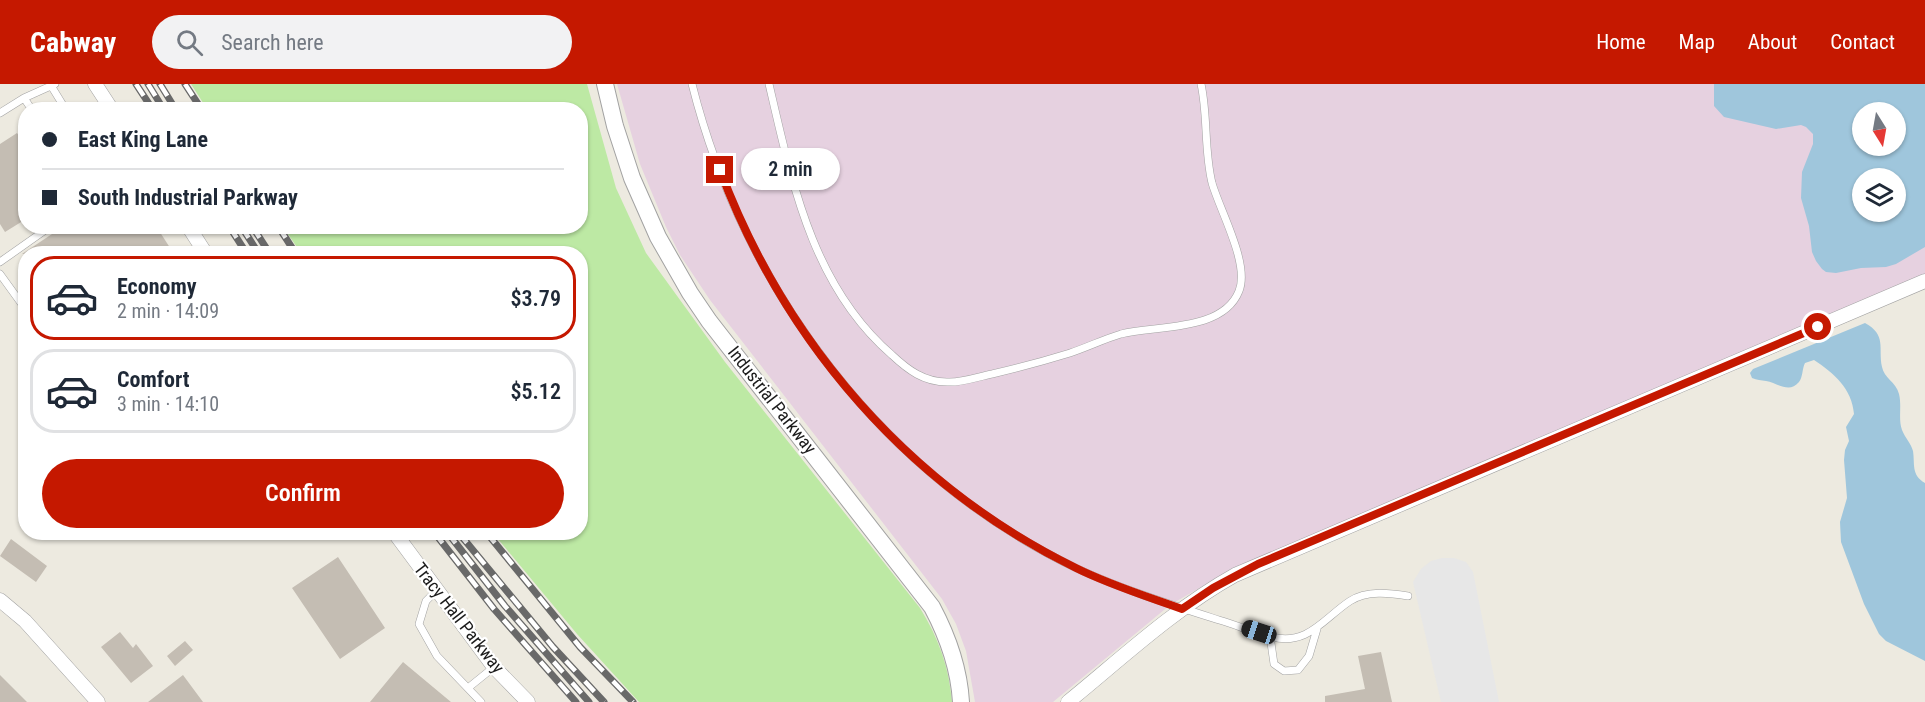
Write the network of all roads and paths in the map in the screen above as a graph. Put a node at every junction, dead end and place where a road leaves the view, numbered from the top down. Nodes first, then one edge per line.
1 (52, 84) edge
2 (95, 84) edge
3 (605, 84) edge
4 (692, 84) edge
5 (769, 84) edge
6 (1201, 84) edge
7 (24, 98) junction
8 (27, 102) edge
9 (62, 102) edge
10 (107, 102) edge
11 (0, 113) edge
12 (40, 234) edge
13 (23, 246) edge
14 (18, 249) edge
15 (0, 262) edge
16 (0, 274) edge
17 (1925, 282) edge
18 (18, 299) edge
19 (400, 540) edge
20 (437, 590) junction
21 (1408, 596) dead end
22 (0, 600) edge
23 (1182, 609) junction
24 (1317, 630) junction
25 (1270, 636) junction
26 (495, 667) junction
27 (468, 688) junction
28 (98, 702) edge
29 (481, 702) edge
30 (528, 702) edge
31 (961, 702) edge
32 (1068, 702) edge

1 - 7 lane
1 - 9 lane
2 - 10 street
3 - 31 street, Industrial Parkway
4 - 23 lane
5 - 6 lane
7 - 8 lane
7 - 11 lane
12 - 13 lane
14 - 15 lane
16 - 18 lane
17 - 23 street
19 - 20 street, Tracy Hall Parkway
20 - 26 street, Tracy Hall Parkway
20 - 27 lane
21 - 24 lane
22 - 28 street
23 - 25 lane
23 - 32 street
24 - 25 lane
24 - 25 lane
26 - 27 lane
26 - 30 street, Tracy Hall Parkway
27 - 29 lane

